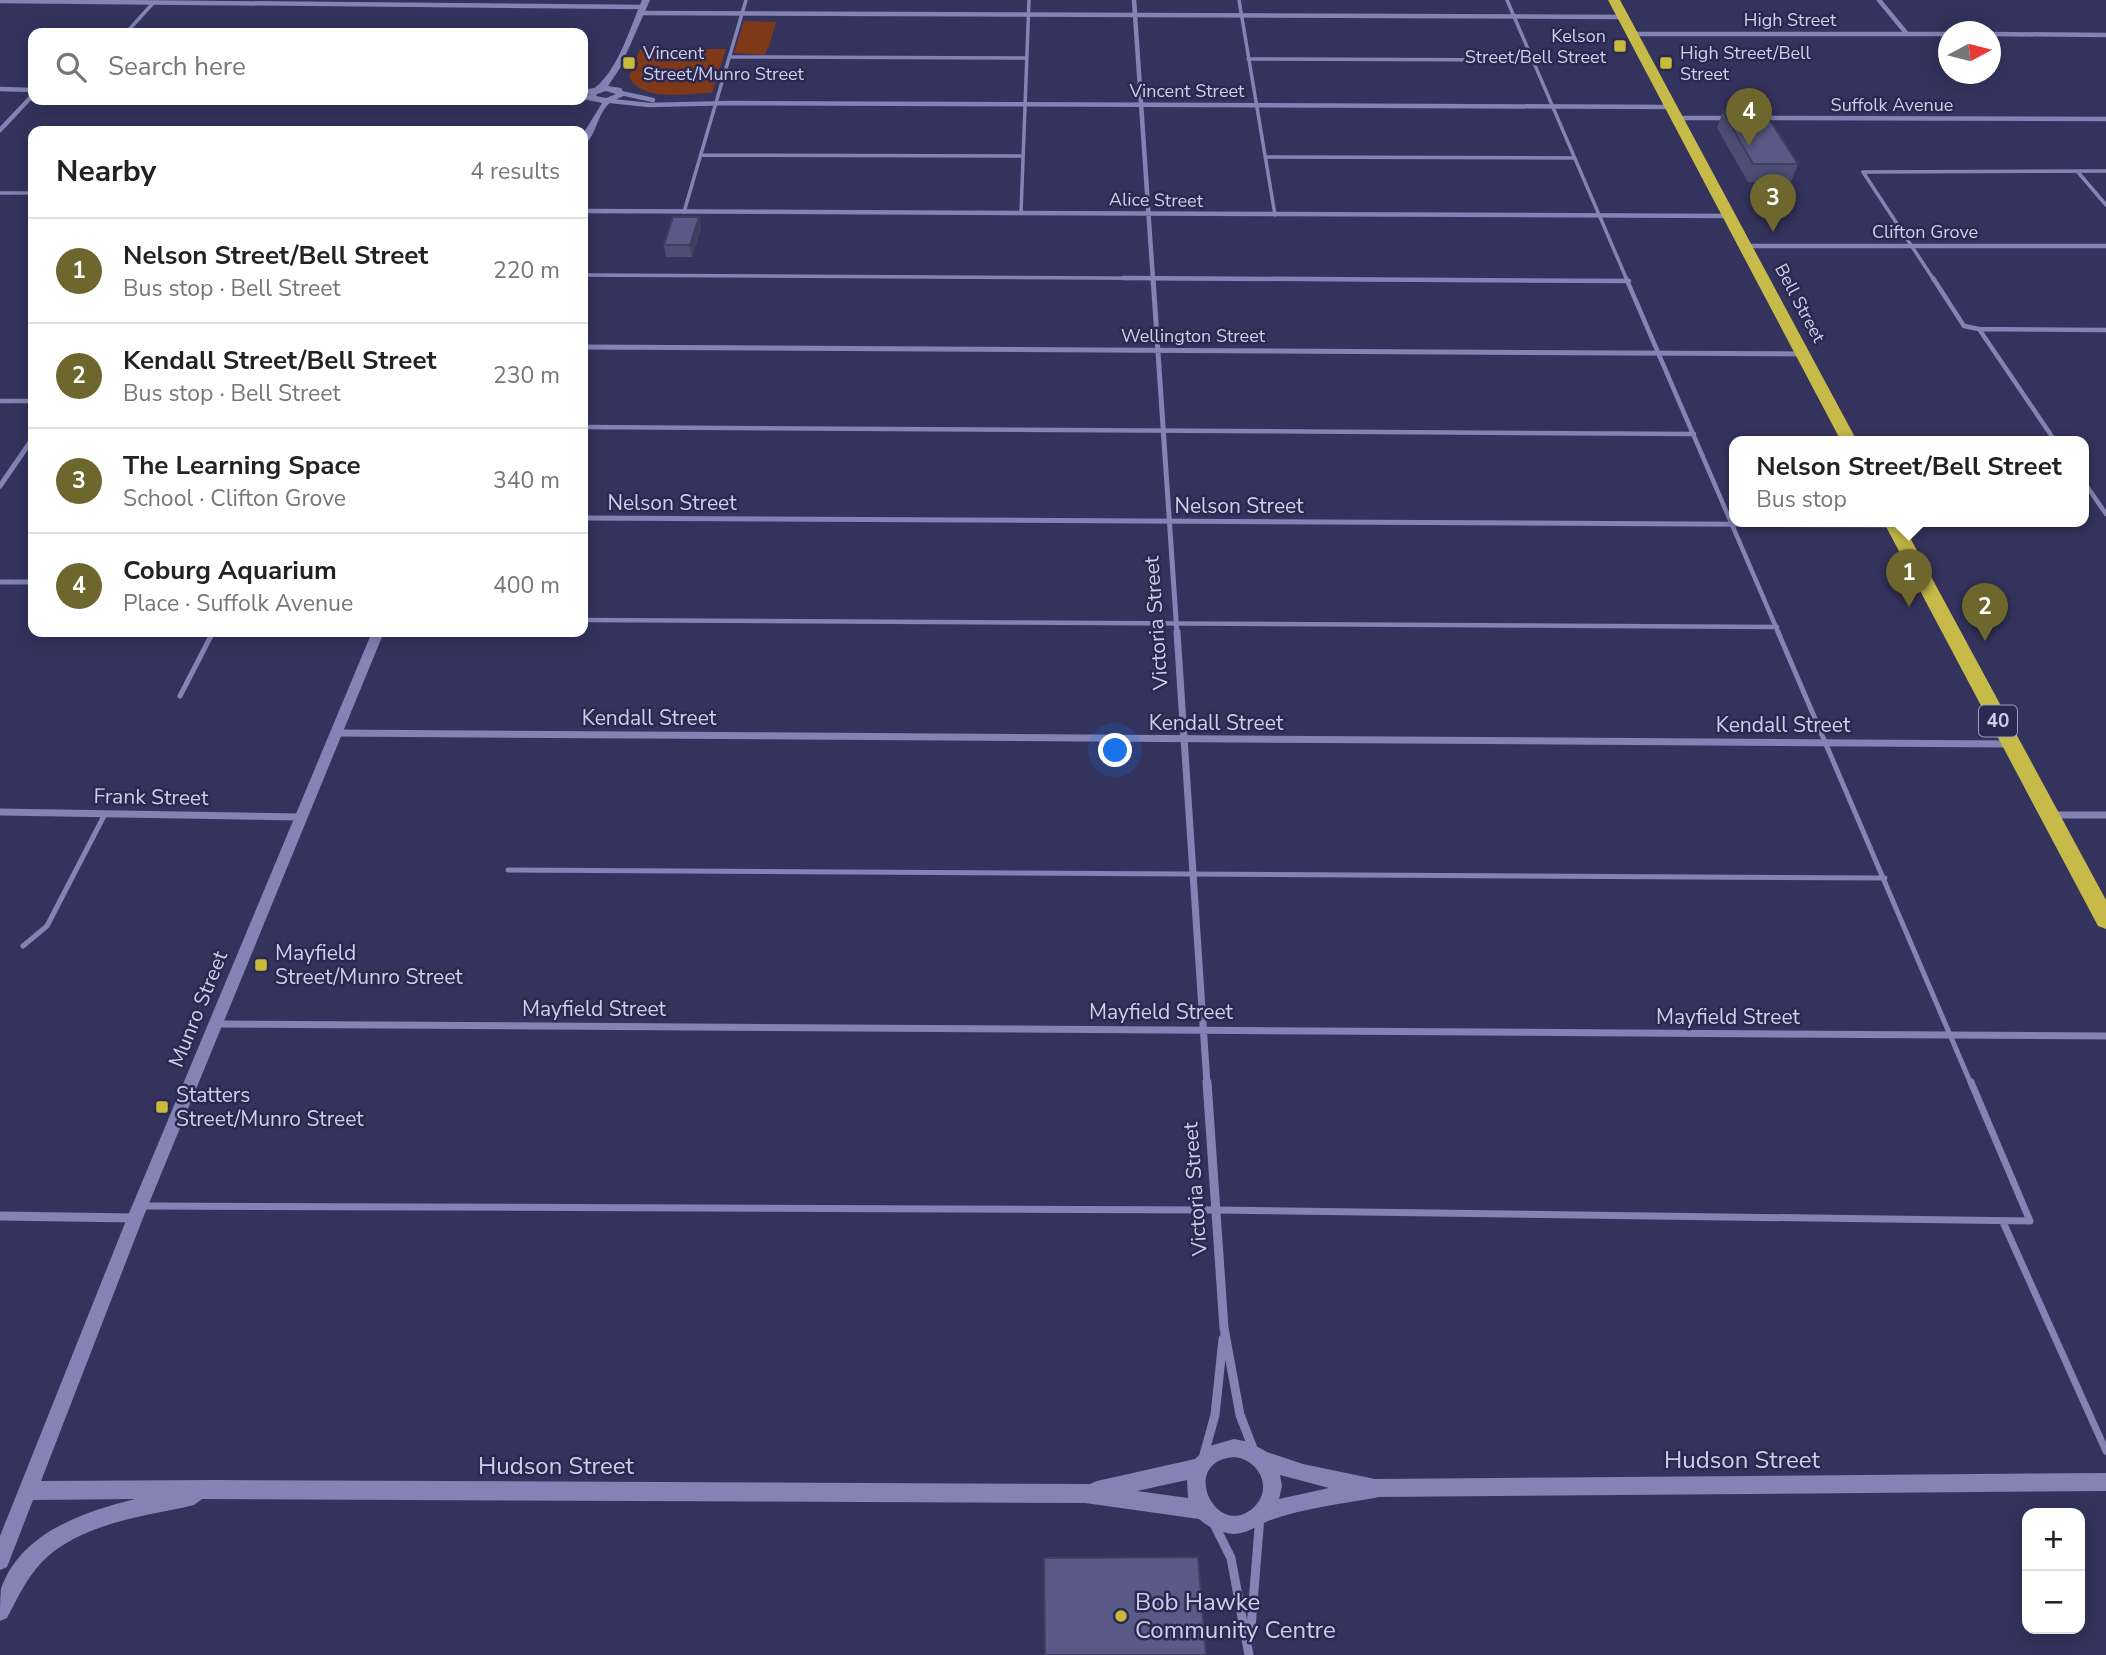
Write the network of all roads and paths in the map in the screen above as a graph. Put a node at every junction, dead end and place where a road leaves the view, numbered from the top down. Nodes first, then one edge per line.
1 (746, 0) edge
2 (1029, 0) edge
3 (1134, 0) edge
4 (1239, 0) edge
5 (1507, 0) edge
6 (1614, 0) edge
7 (1879, 0) edge
8 (0, 1) edge
9 (154, 2) junction
10 (643, 7) edge
11 (743, 14) junction
12 (1028, 15) junction
13 (1135, 15) junction
14 (1241, 16) junction
15 (1514, 17) junction
16 (1623, 17) junction
17 (130, 28) edge
18 (1632, 34) junction
19 (1907, 34) junction
20 (1938, 34) edge
21 (2001, 34) edge
22 (2106, 35) edge
23 (729, 57) junction
24 (1027, 58) junction
25 (1248, 58) junction
26 (1533, 60) junction
27 (616, 68) junction
28 (0, 89) edge
29 (618, 91) junction
30 (28, 92) edge
31 (591, 94) edge
32 (28, 98) edge
33 (609, 101) junction
34 (702, 103) junction
35 (715, 103) junction
36 (1025, 104) junction
37 (1140, 105) junction
38 (1257, 105) junction
39 (1552, 106) junction
40 (1674, 113) junction
41 (1728, 118) edge
42 (1756, 118) edge
43 (594, 119) junction
44 (2106, 119) edge
45 (0, 130) edge
46 (588, 132) edge
47 (701, 155) junction
48 (1023, 156) junction
49 (1265, 157) junction
50 (1575, 159) junction
51 (2077, 171) junction
52 (2106, 171) edge
53 (0, 193) edge
54 (28, 193) edge
55 (2106, 205) edge
56 (588, 211) edge
57 (684, 212) junction
58 (1021, 213) junction
59 (1149, 214) junction
60 (1275, 215) junction
61 (1600, 216) junction
62 (1729, 216) junction
63 (1745, 246) junction
64 (1912, 246) junction
65 (2106, 246) edge
66 (588, 275) edge
67 (1152, 279) junction
68 (1629, 281) junction
69 (1979, 330) junction
70 (2106, 330) edge
71 (588, 347) edge
72 (1157, 350) junction
73 (1659, 353) junction
74 (1803, 354) junction
75 (0, 401) edge
76 (28, 401) edge
77 (588, 427) edge
78 (1162, 431) junction
79 (1694, 435) junction
80 (1847, 436) edge
81 (2052, 436) edge
82 (28, 445) edge
83 (0, 486) edge
84 (2089, 489) edge
85 (2106, 514) edge
86 (1729, 515) edge
87 (588, 518) edge
88 (1169, 522) junction
89 (1729, 524) edge
90 (1734, 527) edge
91 (1895, 527) edge
92 (0, 582) edge
93 (28, 582) edge
94 (588, 621) edge
95 (1175, 623) junction
96 (1777, 627) junction
97 (210, 637) edge
98 (377, 637) edge
99 (180, 696) dead end
100 (337, 733) junction
101 (1184, 740) junction
102 (1826, 743) junction
103 (2011, 744) junction
104 (0, 812) edge
105 (105, 813) junction
106 (2050, 815) junction
107 (2106, 815) edge
108 (302, 817) junction
109 (508, 870) dead end
110 (1193, 874) junction
111 (1885, 878) junction
112 (2106, 920) edge
113 (23, 946) dead end
114 (216, 1024) junction
115 (1204, 1030) junction
116 (1953, 1036) junction
117 (2106, 1036) edge
118 (1215, 1210) junction
119 (138, 1212) junction
120 (0, 1216) edge
121 (2003, 1222) junction
122 (1224, 1328) junction
123 (2106, 1451) edge
124 (1258, 1457) junction
125 (1200, 1466) junction
126 (2106, 1482) edge
127 (1379, 1488) junction
128 (216, 1489) junction
129 (27, 1491) junction
130 (1085, 1493) junction
131 (1207, 1511) junction
132 (1261, 1514) junction
133 (0, 1560) edge
134 (0, 1611) edge
135 (1249, 1653) edge

1 - 11 lane
2 - 12 lane
3 - 13 street, Victoria Street
4 - 14 lane
5 - 15 lane
6 - 16 highway, Bell Street
7 - 19 street
8 - 9 street
9 - 10 street
9 - 17 lane
10 - 11 street
10 - 27 street
11 - 12 street
11 - 23 lane
12 - 13 street
12 - 24 lane
13 - 14 street
13 - 37 street, Victoria Street
14 - 15 street
14 - 25 lane
15 - 16 street
15 - 26 lane
16 - 18 highway, Bell Street
18 - 19 street, High Street
18 - 40 highway, Bell Street
19 - 20 street, High Street
21 - 22 street
23 - 24 lane
23 - 35 lane
24 - 36 lane
25 - 26 lane
25 - 38 lane
26 - 39 lane
27 - 29 street
27 - 31 street
28 - 30 street
29 - 31 street
29 - 33 street
29 - 34 street, Vincent Street
31 - 33 street
31 - 43 street
32 - 45 street
33 - 34 street, Vincent Street
33 - 43 street
34 - 35 street, Vincent Street
35 - 36 street, Vincent Street
35 - 47 lane
36 - 37 street, Vincent Street
36 - 48 lane
37 - 38 street, Vincent Street
37 - 59 street, Victoria Street
38 - 39 street, Vincent Street
38 - 49 lane
39 - 40 street, Vincent Street
39 - 50 lane
40 - 41 street
40 - 62 highway, Bell Street
42 - 44 street, Suffolk Avenue
43 - 46 street
47 - 48 lane
47 - 57 lane
48 - 58 lane
49 - 50 lane
49 - 60 lane
50 - 61 lane
51 - 52 lane
51 - 55 lane
51 - 64 lane
53 - 54 lane
56 - 57 street, Alice Street
57 - 58 street, Alice Street
58 - 59 street, Alice Street
59 - 60 street, Alice Street
59 - 67 street, Victoria Street
60 - 61 street, Alice Street
61 - 62 street, Alice Street
61 - 68 lane
62 - 63 highway, Bell Street
63 - 64 street, Clifton Grove
63 - 74 highway, Bell Street
64 - 65 street, Clifton Grove
64 - 69 lane
66 - 67 lane
67 - 68 lane
67 - 72 street, Victoria Street
68 - 73 lane
69 - 70 lane
69 - 81 lane
71 - 72 street, Wellington Street
72 - 73 street, Wellington Street
72 - 78 street, Victoria Street
73 - 74 street, Wellington Street
73 - 79 lane
74 - 80 highway, Bell Street
75 - 76 lane
77 - 78 lane
78 - 79 lane
78 - 88 street, Victoria Street
79 - 86 lane
82 - 83 street
84 - 85 lane
87 - 88 street, Nelson Street
88 - 89 street, Nelson Street
88 - 95 street, Victoria Street
90 - 96 lane
91 - 103 highway, 40
92 - 93 street
94 - 95 lane
95 - 96 lane
95 - 101 street, Victoria Street
96 - 102 lane
97 - 99 lane
98 - 100 street, Munro Street
100 - 101 street, Kendall Street
100 - 108 street, Munro Street
101 - 102 street, Kendall Street
101 - 110 street, Victoria Street
102 - 103 street, Kendall Street
102 - 111 lane
103 - 106 highway, 40
104 - 105 street, Frank Street
105 - 108 street, Frank Street
105 - 113 lane
106 - 107 street
106 - 112 highway, 40
108 - 114 street, Munro Street
109 - 110 lane
110 - 111 lane
110 - 115 street, Victoria Street
111 - 116 lane
114 - 115 street, Mayfield Street
114 - 119 street, Munro Street
115 - 116 street, Mayfield Street
115 - 118 street, Victoria Street
116 - 117 street, Mayfield Street
116 - 121 lane
118 - 119 lane
118 - 121 lane
118 - 122 street, Victoria Street
119 - 120 street
119 - 129 street, Munro Street
121 - 123 lane
122 - 124 street, Victoria Street
122 - 125 street, Victoria Street
124 - 125 street
124 - 127 street, Hudson Street
124 - 132 street
125 - 130 street, Hudson Street
125 - 131 street
126 - 127 street, Hudson Street
127 - 132 street, Hudson Street
128 - 129 street, Hudson Street
128 - 130 street, Hudson Street
128 - 134 street
129 - 133 street, Munro Street
130 - 131 street, Hudson Street
131 - 132 street
131 - 135 street
132 - 135 street

